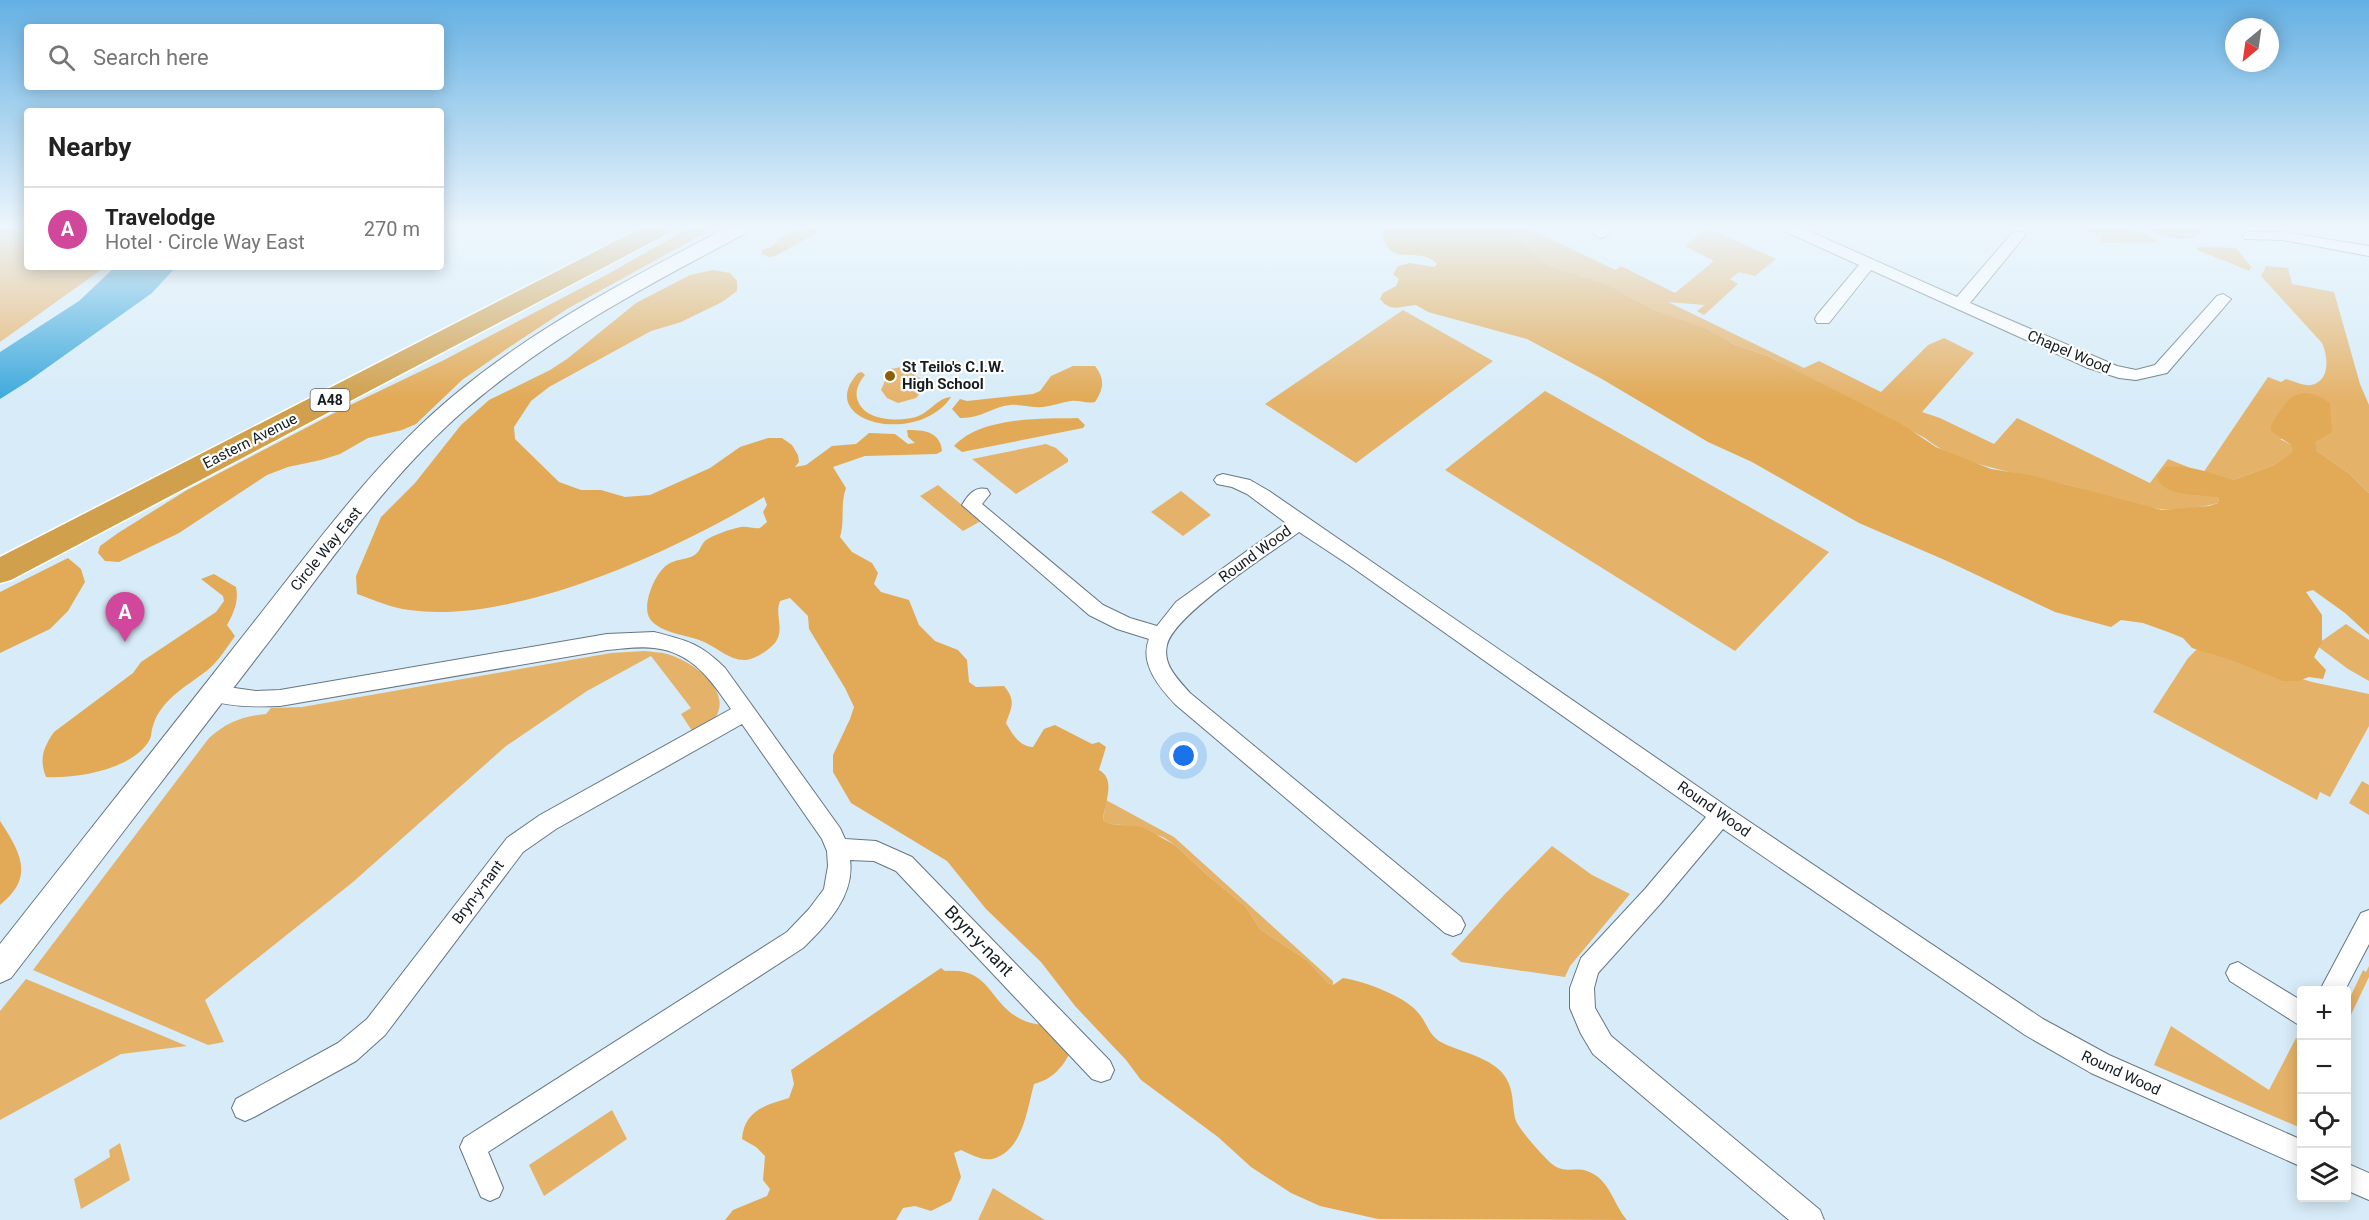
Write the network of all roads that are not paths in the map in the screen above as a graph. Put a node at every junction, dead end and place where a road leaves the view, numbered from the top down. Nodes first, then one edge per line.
1 (516, 285) edge
2 (550, 285) edge
3 (639, 285) edge
4 (1851, 285) edge
5 (1918, 285) edge
6 (1976, 285) edge
7 (2223, 299) dead end
8 (1960, 304) junction
9 (1823, 319) dead end
10 (1223, 480) dead end
11 (981, 494) dead end
12 (1299, 523) junction
13 (0, 549) edge
14 (0, 571) edge
15 (1161, 635) junction
16 (213, 693) junction
17 (743, 713) junction
18 (1721, 815) junction
19 (838, 849) junction
20 (2369, 921) edge
21 (1453, 925) dead end
22 (0, 968) edge
23 (2238, 973) dead end
24 (2334, 986) edge
25 (2297, 1012) edge
26 (1101, 1070) dead end
27 (245, 1108) dead end
28 (2297, 1152) edge
29 (2351, 1178) edge
30 (2369, 1187) edge
31 (490, 1188) dead end
32 (1810, 1220) edge

1 - 13 highway, Eastern Avenue / A48
2 - 14 highway, Eastern Avenue / A48
3 - 16 street, Circle Way East
4 - 9 street
5 - 8 street, Chapel Wood
6 - 8 street
7 - 8 street, Chapel Wood
10 - 12 street
11 - 15 street
12 - 15 street, Round Wood
12 - 18 street, Round Wood
15 - 21 street
16 - 17 street
16 - 22 street, Circle Way East
17 - 19 street
17 - 27 street, Bryn-y-nant
18 - 28 street, Round Wood
18 - 32 street
19 - 26 street, Bryn-y-nant
19 - 31 street
20 - 24 street
23 - 25 street
29 - 30 street

